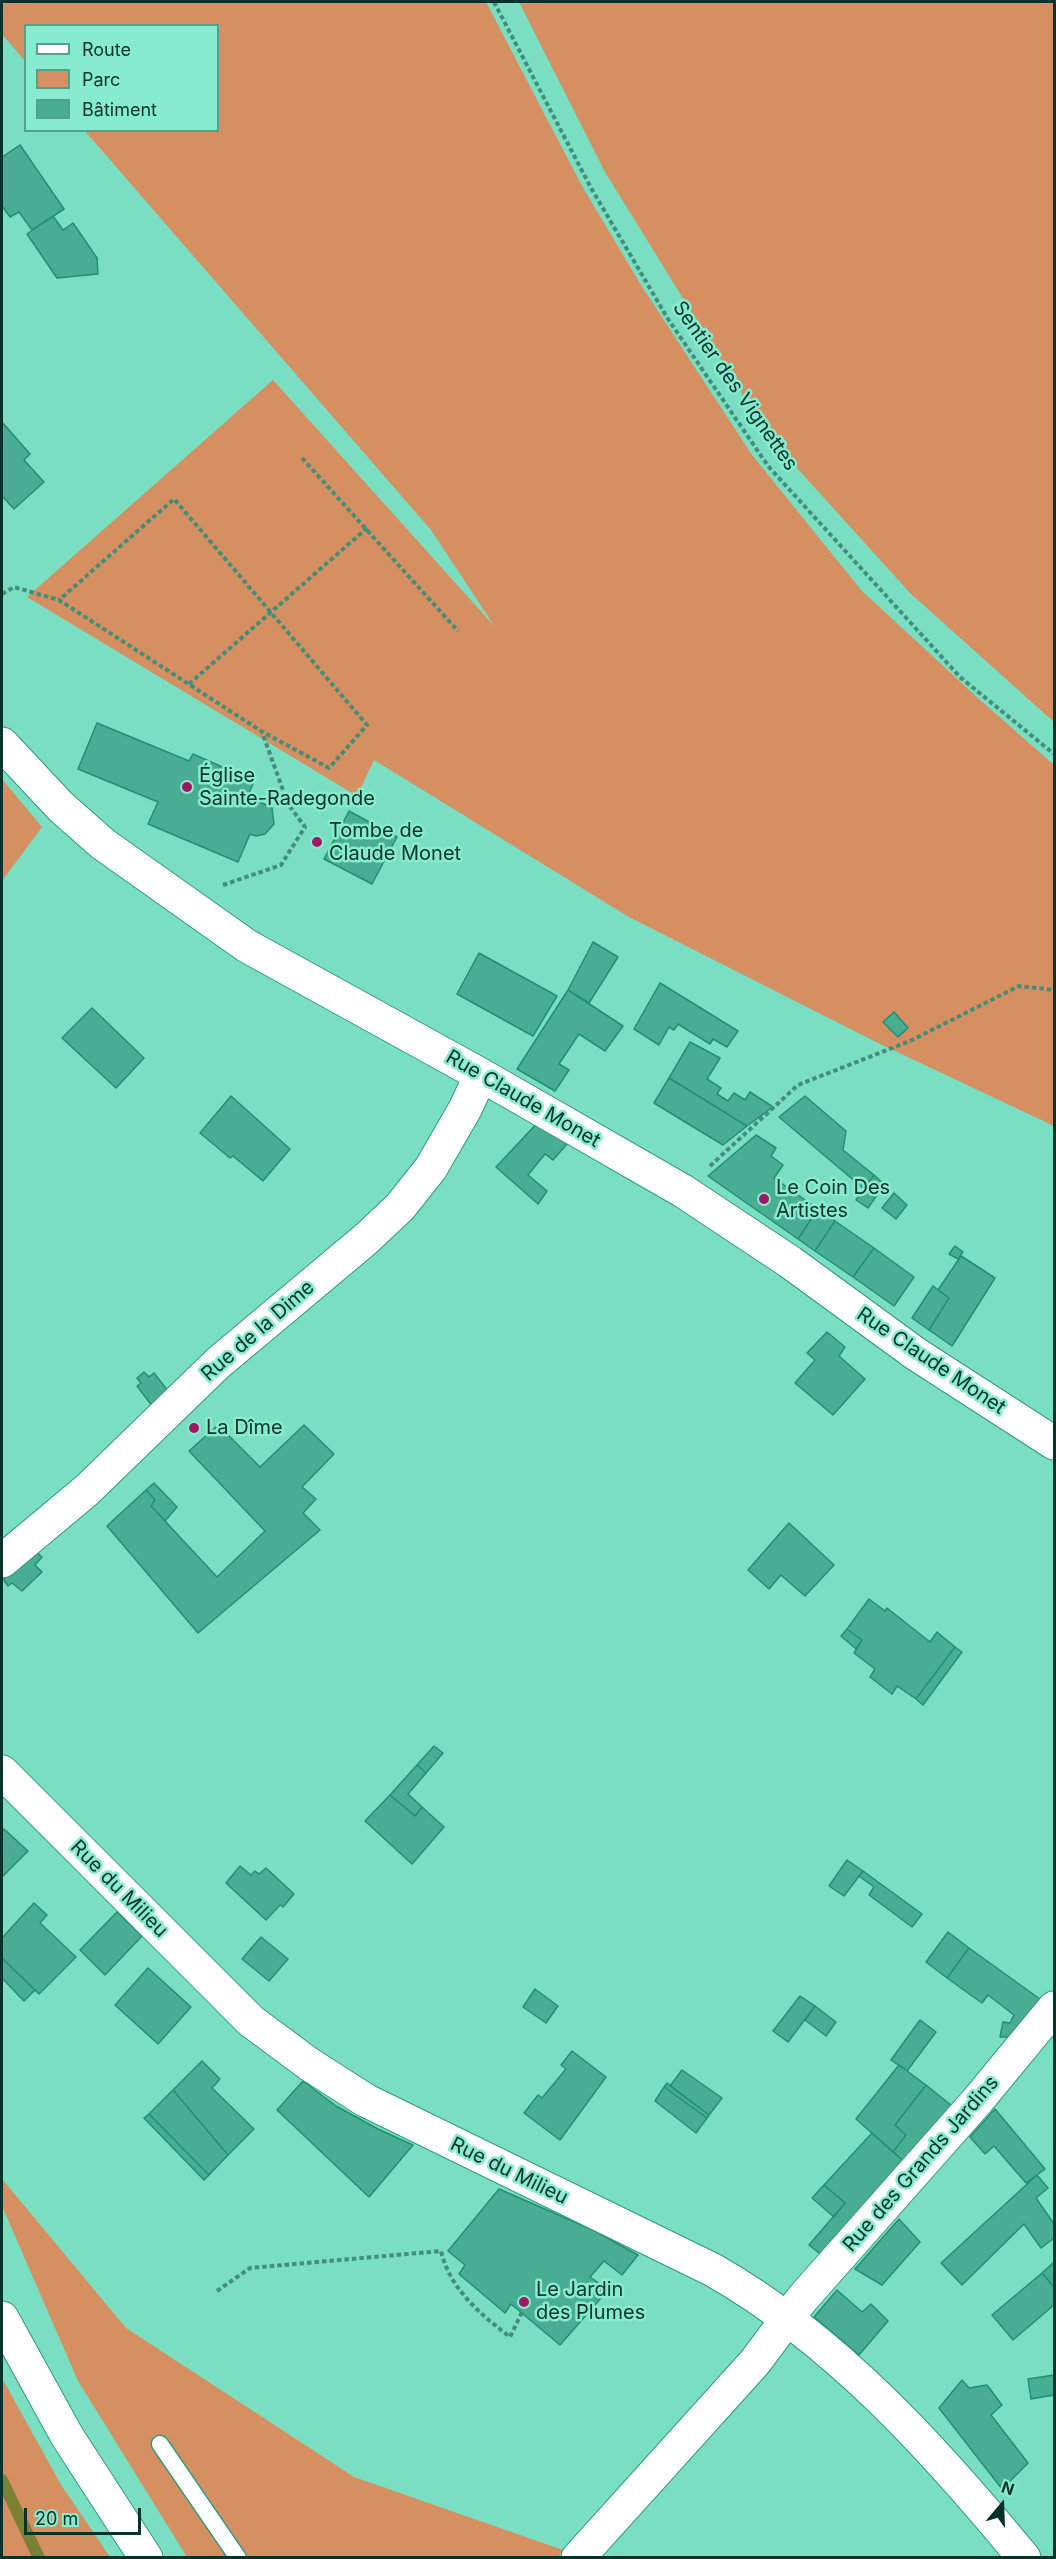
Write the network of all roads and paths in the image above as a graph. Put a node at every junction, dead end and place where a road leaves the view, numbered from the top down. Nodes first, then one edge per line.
1 (494, 2) edge
2 (302, 458) dead end
3 (367, 528) junction
4 (2, 594) edge
5 (59, 600) junction
6 (272, 612) junction
7 (458, 631) dead end
8 (189, 684) junction
9 (261, 731) junction
10 (2, 744) edge
11 (1054, 754) edge
12 (214, 888) dead end
13 (1054, 990) edge
14 (481, 1075) junction
15 (683, 1191) junction
16 (1054, 1443) edge
17 (2, 1561) edge
18 (2, 1772) edge
19 (1054, 2008) edge
20 (217, 2291) dead end
21 (522, 2312) dead end
22 (2, 2318) edge
23 (788, 2319) junction
24 (160, 2444) dead end
25 (146, 2558) edge
26 (238, 2558) edge
27 (578, 2558) edge
28 (1024, 2558) edge

1 - 11 path, Sentier des Vignettes
2 - 3 path
3 - 6 path
3 - 7 path
4 - 5 path
5 - 6 path
5 - 8 path
6 - 8 path
6 - 9 path
8 - 9 path
9 - 12 path
10 - 14 street, Rue Claude Monet
13 - 15 path
14 - 15 street, Rue Claude Monet
14 - 17 street, Rue de la Dime
15 - 16 street, Rue Claude Monet
18 - 23 street, Rue du Milieu
19 - 23 street, Rue des Grands Jardins
20 - 21 path
22 - 25 street
23 - 27 street, Rue des Grands Jardins
23 - 28 street, Rue du Milieu
24 - 26 lane

